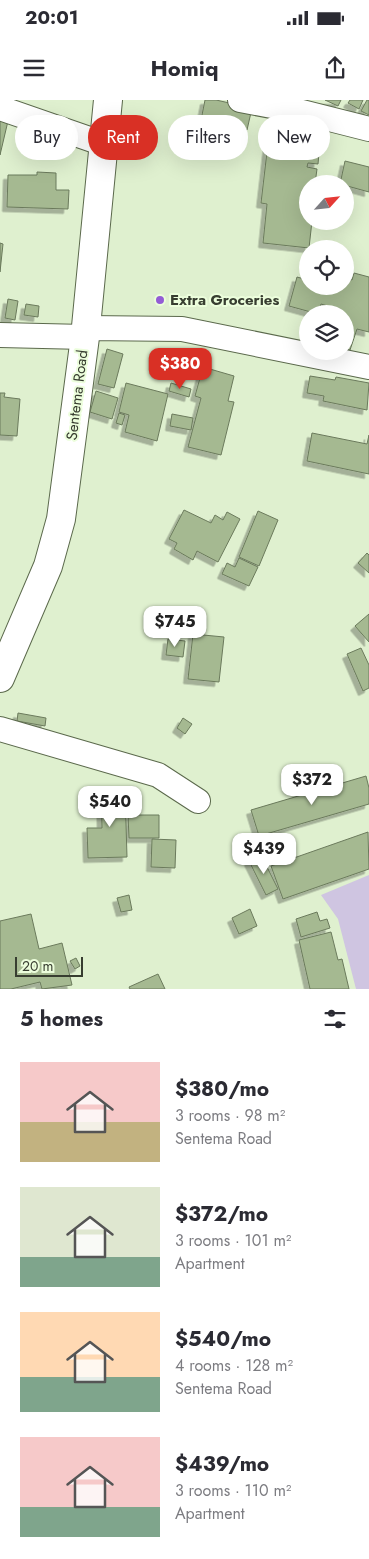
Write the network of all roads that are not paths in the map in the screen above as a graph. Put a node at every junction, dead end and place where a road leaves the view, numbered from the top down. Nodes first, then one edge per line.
1 (108, 100) edge
2 (240, 100) edge
3 (0, 108) edge
4 (107, 115) edge
5 (369, 129) edge
6 (88, 138) edge
7 (102, 160) edge
8 (85, 332) junction
9 (0, 335) edge
10 (369, 367) edge
11 (0, 678) edge
12 (0, 729) edge
13 (198, 801) dead end

1 - 4 main road, Sentema Road
2 - 5 street
3 - 6 street
7 - 8 main road, Sentema Road
8 - 9 street
8 - 10 street
8 - 11 main road, Sentema Road
12 - 13 street

